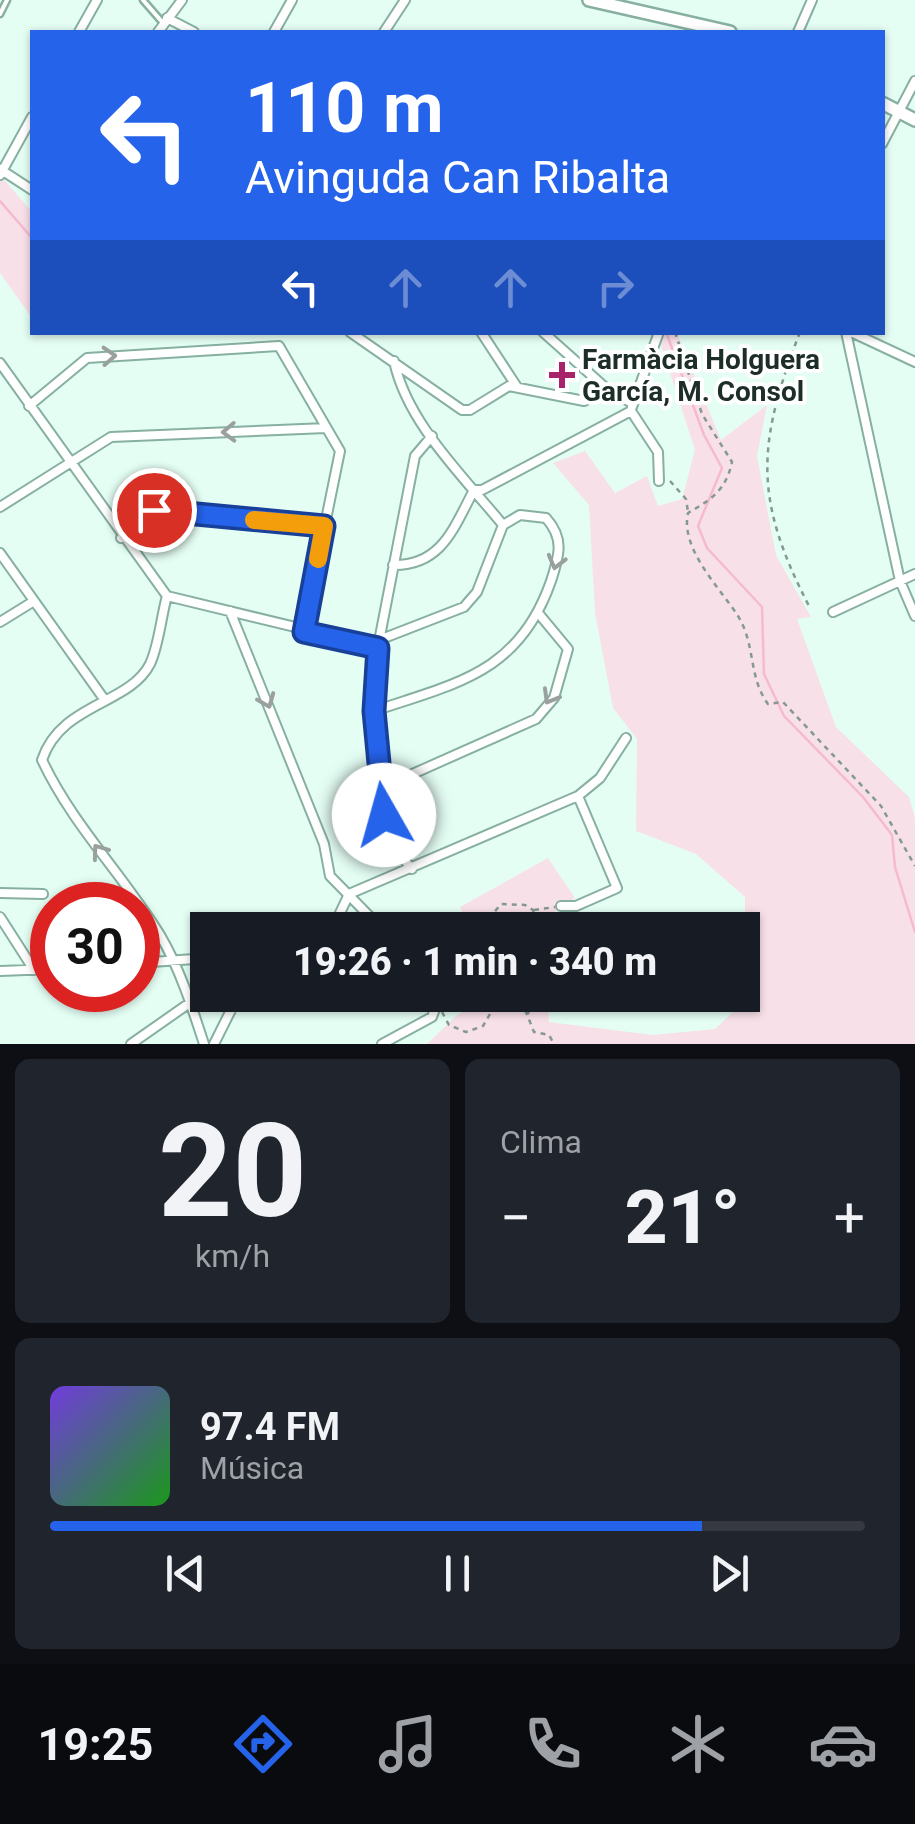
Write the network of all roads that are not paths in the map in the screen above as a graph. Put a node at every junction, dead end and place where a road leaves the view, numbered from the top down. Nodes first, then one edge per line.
1 (7, 0) edge
2 (98, 0) edge
3 (144, 0) edge
4 (182, 0) edge
5 (292, 0) edge
6 (405, 0) edge
7 (588, 0) edge
8 (812, 0) edge
9 (622, 5) edge
10 (0, 14) edge
11 (165, 21) junction
12 (81, 30) edge
13 (159, 30) edge
14 (189, 30) edge
15 (275, 30) edge
16 (385, 30) edge
17 (722, 30) edge
18 (799, 30) edge
19 (915, 81) edge
20 (885, 105) edge
21 (902, 113) junction
22 (915, 120) edge
23 (30, 121) edge
24 (885, 139) edge
25 (1, 172) edge
26 (30, 189) edge
27 (355, 335) edge
28 (483, 335) edge
29 (546, 335) edge
30 (658, 335) edge
31 (849, 335) edge
32 (855, 335) edge
33 (394, 361) junction
34 (915, 362) edge
35 (0, 363) edge
36 (517, 387) junction
37 (608, 390) junction
38 (29, 406) junction
39 (632, 407) junction
40 (326, 428) junction
41 (432, 436) junction
42 (70, 464) junction
43 (659, 477) road end
44 (474, 490) junction
45 (0, 508) edge
46 (503, 525) junction
47 (324, 526) junction
48 (121, 538) junction
49 (0, 553) edge
50 (394, 564) junction
51 (915, 574) edge
52 (900, 581) junction
53 (167, 596) junction
54 (34, 600) junction
55 (230, 611) junction
56 (833, 612) dead end
57 (539, 614) junction
58 (915, 616) edge
59 (0, 622) edge
60 (304, 632) junction
61 (378, 644) junction
62 (104, 700) junction
63 (374, 711) junction
64 (626, 738) dead end
65 (381, 788) junction
66 (578, 796) junction
67 (412, 869) junction
68 (0, 893) edge
69 (30, 894) edge
70 (349, 894) junction
71 (561, 906) road end
72 (340, 912) edge
73 (366, 912) edge
74 (0, 916) edge
75 (190, 959) edge
76 (173, 960) junction
77 (160, 961) edge
78 (30, 964) edge
79 (30, 970) edge
80 (0, 972) edge
81 (190, 1000) edge
82 (190, 1003) edge
83 (194, 1012) edge
84 (230, 1012) edge
85 (434, 1012) edge
86 (132, 1044) edge
87 (204, 1044) edge
88 (214, 1044) edge
89 (382, 1044) edge

1 - 10 lane
2 - 12 street
3 - 11 lane
4 - 11 street
5 - 15 street
6 - 16 street
7 - 9 street
8 - 18 street
9 - 17 street
11 - 13 street
11 - 14 street
19 - 21 street
20 - 21 street
21 - 22 street
21 - 24 street
23 - 25 street
25 - 26 street
27 - 33 street
28 - 36 street
29 - 37 street
30 - 39 street
31 - 52 street
32 - 34 street
33 - 36 street
33 - 41 street
35 - 38 street
36 - 37 street
37 - 39 street
38 -> 40 street
38 - 42 street
39 - 43 street
39 - 44 street
40 -> 42 street
40 - 47 street
41 - 44 street
41 - 50 street
42 - 45 street
42 - 48 street
44 - 46 street
44 - 50 street
46 -> 57 street
46 - 61 street
47 - 48 street
47 - 60 street
48 - 53 street
49 - 54 street
50 - 61 street
51 - 52 street
52 - 56 street
52 - 58 street
53 - 55 street
53 - 62 street
54 - 59 street
54 - 62 street
55 - 60 street
55 -> 70 street
57 - 63 street
57 -> 65 street
60 - 61 street
61 - 63 street
76 -> 62 street
63 - 65 street
64 - 66 street
65 - 67 street
66 - 67 street
66 - 71 street
67 - 70 street
68 - 69 street
70 - 72 street
70 - 73 street
74 - 78 street
75 - 76 street
76 - 77 street
76 - 81 street
79 - 80 street
82 - 86 street
83 - 87 street
84 - 88 street
85 - 89 street

